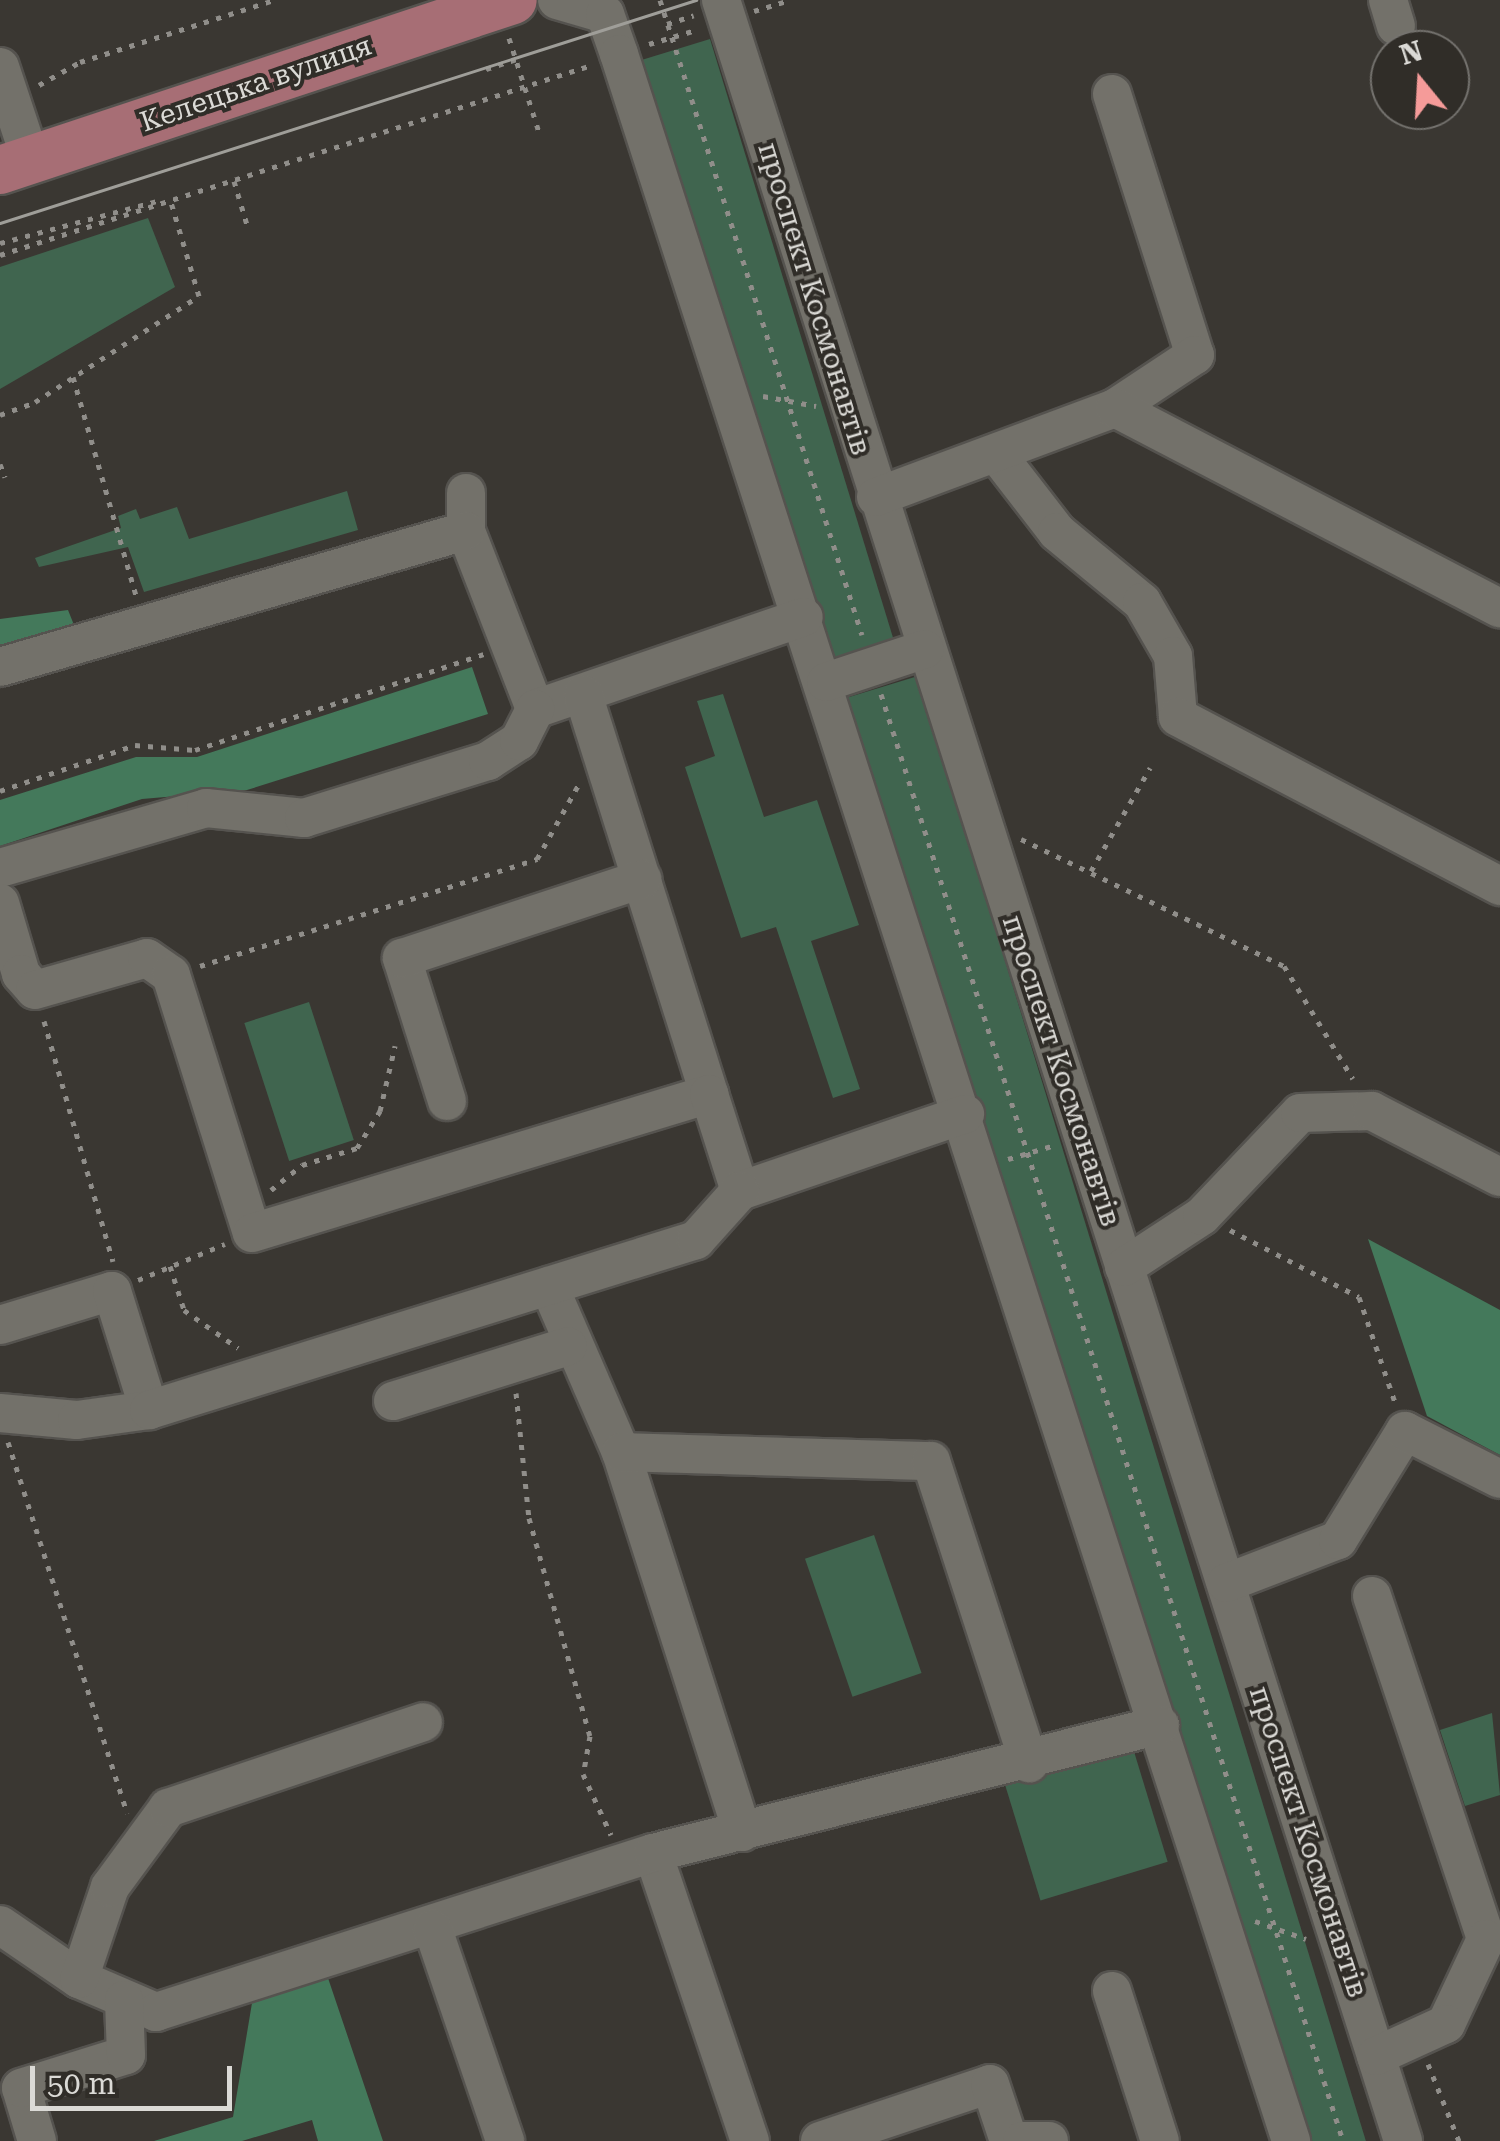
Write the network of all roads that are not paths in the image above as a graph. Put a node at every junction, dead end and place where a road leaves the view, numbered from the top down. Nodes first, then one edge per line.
1 (557, 0) edge
2 (603, 7) edge
3 (724, 10) edge
4 (510, 15) edge
5 (5, 84) edge
6 (1112, 94) dead end
7 (16, 165) edge
8 (1115, 408) junction
9 (996, 453) junction
10 (466, 493) dead end
11 (876, 497) junction
12 (466, 531) junction
13 (1500, 608) edge
14 (804, 617) junction
15 (924, 649) junction
16 (0, 667) edge
17 (826, 682) junction
18 (584, 694) junction
19 (535, 709) junction
20 (0, 868) edge
21 (642, 880) junction
22 (1500, 886) edge
23 (0, 903) edge
24 (709, 1094) junction
25 (447, 1101) dead end
26 (964, 1114) junction
27 (1500, 1177) edge
28 (740, 1190) junction
29 (1124, 1267) junction
30 (548, 1286) junction
31 (0, 1325) edge
32 (568, 1346) junction
33 (392, 1402) dead end
34 (149, 1410) junction
35 (2, 1422) edge
36 (621, 1452) junction
37 (1500, 1479) edge
38 (1226, 1583) junction
39 (1372, 1596) dead end
40 (423, 1722) dead end
41 (1160, 1725) junction
42 (1029, 1762) junction
43 (742, 1832) junction
44 (642, 1857) junction
45 (0, 1925) edge
46 (433, 1929) junction
47 (1493, 1936) edge
48 (78, 1978) junction
49 (1112, 1991) dead end
50 (124, 2000) junction
51 (1376, 2056) junction
52 (25, 2138) edge
53 (505, 2141) edge
54 (750, 2141) edge
55 (820, 2141) edge
56 (1009, 2141) edge
57 (1022, 2141) edge
58 (1049, 2141) edge
59 (1160, 2141) edge
60 (1291, 2141) edge
61 (1403, 2141) edge

1 - 2 street
2 - 14 street
3 - 11 street, проспект Космонавтів
4 - 7 main road, Келецька вулиця
5 - 7 street
6 - 8 street
8 - 9 street
8 - 13 street
9 - 11 street
9 - 22 street
10 - 12 street
11 - 15 street, проспект Космонавтів
12 - 16 street
12 - 19 street
14 - 17 street
14 - 18 street
15 - 17 street
15 - 29 street, проспект Космонавтів
17 - 26 street
18 - 19 street
18 - 21 street
19 - 20 street
21 - 24 street
21 - 25 street
23 - 24 street
24 - 28 street
26 - 28 street
26 - 41 street
27 - 29 street
28 - 30 street
29 - 38 street, проспект Космонавтів
30 - 32 street
30 - 34 street
31 - 34 street
32 - 33 street
32 - 36 street
34 - 35 street
36 - 42 street
36 - 43 street
37 - 38 street
38 - 51 street, проспект Космонавтів
39 - 47 street
40 - 48 street
41 - 42 street
41 - 60 street
42 - 43 street
43 - 44 street
44 - 46 street
44 - 54 street
45 - 48 street
46 - 50 street
46 - 53 street
47 - 51 street
48 - 50 street
49 - 59 street
50 - 52 street
51 - 61 street, проспект Космонавтів
55 - 56 street
57 - 58 street

